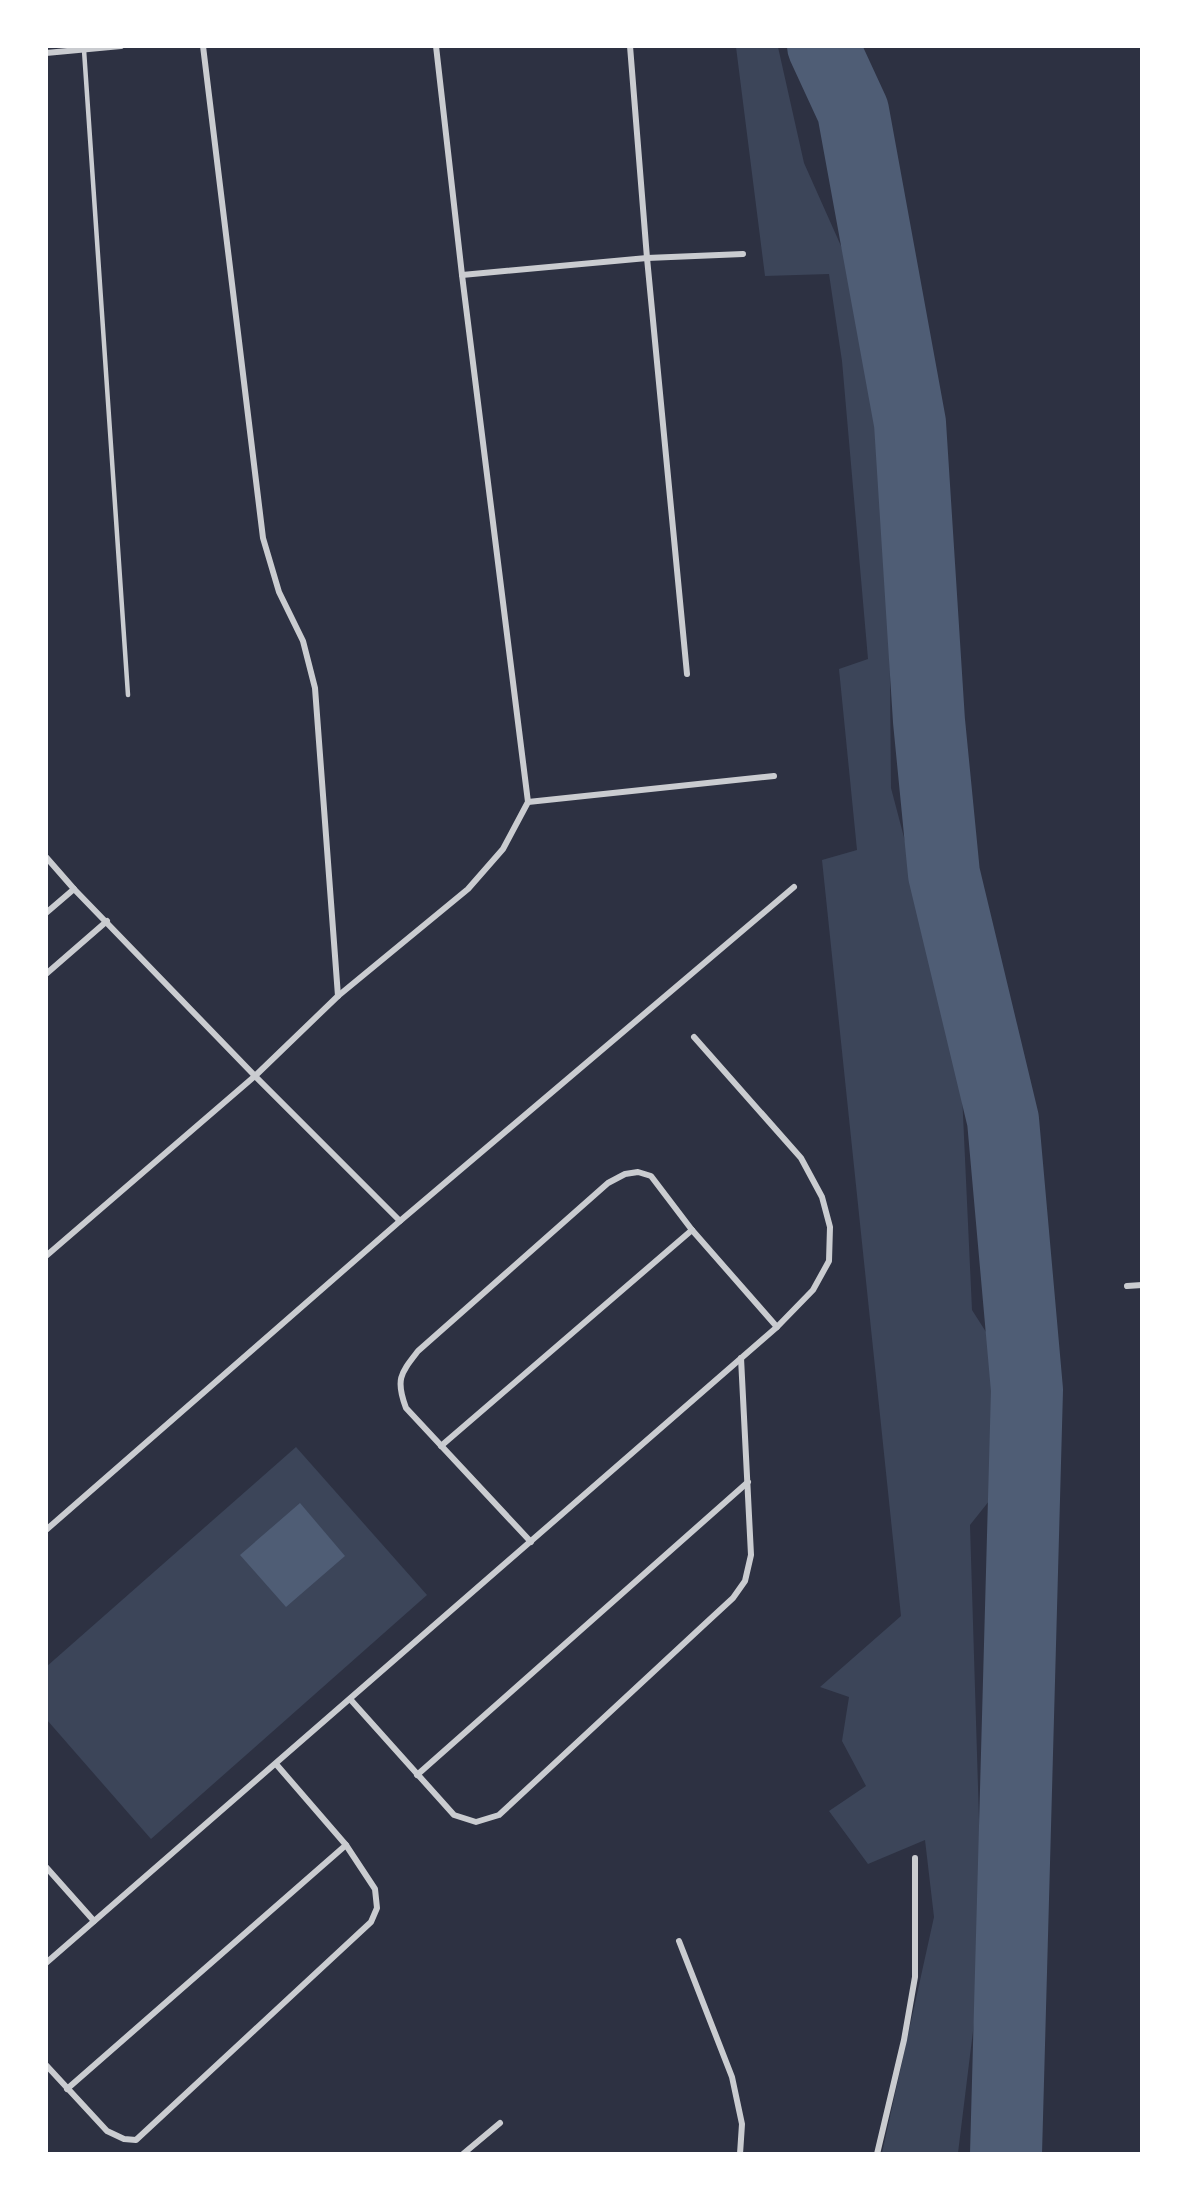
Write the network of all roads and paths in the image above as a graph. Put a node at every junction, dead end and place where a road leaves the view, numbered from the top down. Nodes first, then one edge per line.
1 (121, 46) edge
2 (203, 46) edge
3 (436, 46) edge
4 (630, 46) edge
5 (84, 50) junction
6 (46, 53) edge
7 (743, 255) dead end
8 (647, 258) junction
9 (462, 275) junction
10 (687, 674) dead end
11 (128, 695) dead end
12 (774, 776) dead end
13 (528, 802) junction
14 (46, 857) edge
15 (794, 887) dead end
16 (74, 889) junction
17 (46, 913) edge
18 (107, 921) junction
19 (46, 974) edge
20 (338, 996) junction
21 (694, 1037) dead end
22 (255, 1076) junction
23 (400, 1221) junction
24 (692, 1230) junction
25 (46, 1256) edge
26 (1142, 1285) edge
27 (1127, 1286) dead end
28 (777, 1327) junction
29 (741, 1358) junction
30 (441, 1446) junction
31 (748, 1482) junction
32 (46, 1530) edge
33 (531, 1542) junction
34 (350, 1699) junction
35 (276, 1764) junction
36 (417, 1774) junction
37 (346, 1845) junction
38 (915, 1858) dead end
39 (46, 1867) edge
40 (94, 1922) junction
41 (680, 1941) dead end
42 (46, 1963) edge
43 (46, 2066) edge
44 (67, 2089) junction
45 (500, 2122) dead end
46 (464, 2154) edge
47 (740, 2154) edge
48 (877, 2154) edge

1 - 5 street
2 - 20 street
3 - 9 street
4 - 8 street
5 - 6 street
5 - 11 lane
7 - 8 street
8 - 9 street
8 - 10 street
9 - 13 street
12 - 13 street
13 - 20 street
14 - 16 street
15 - 23 street
16 - 17 street
16 - 18 street
18 - 19 street
18 - 22 street
20 - 22 street
21 - 28 street
22 - 23 street
22 - 25 street
23 - 32 street
24 - 28 street
24 - 30 street
24 - 30 street
26 - 27 street
28 - 29 street
29 - 31 street
29 - 33 street
30 - 33 street
31 - 36 street
31 - 36 street
33 - 34 street
34 - 35 street
34 - 36 street
35 - 37 street
35 - 40 street
37 - 44 street
37 - 44 street
38 - 48 street
39 - 40 street
40 - 42 street
41 - 47 street
43 - 44 street
45 - 46 street

